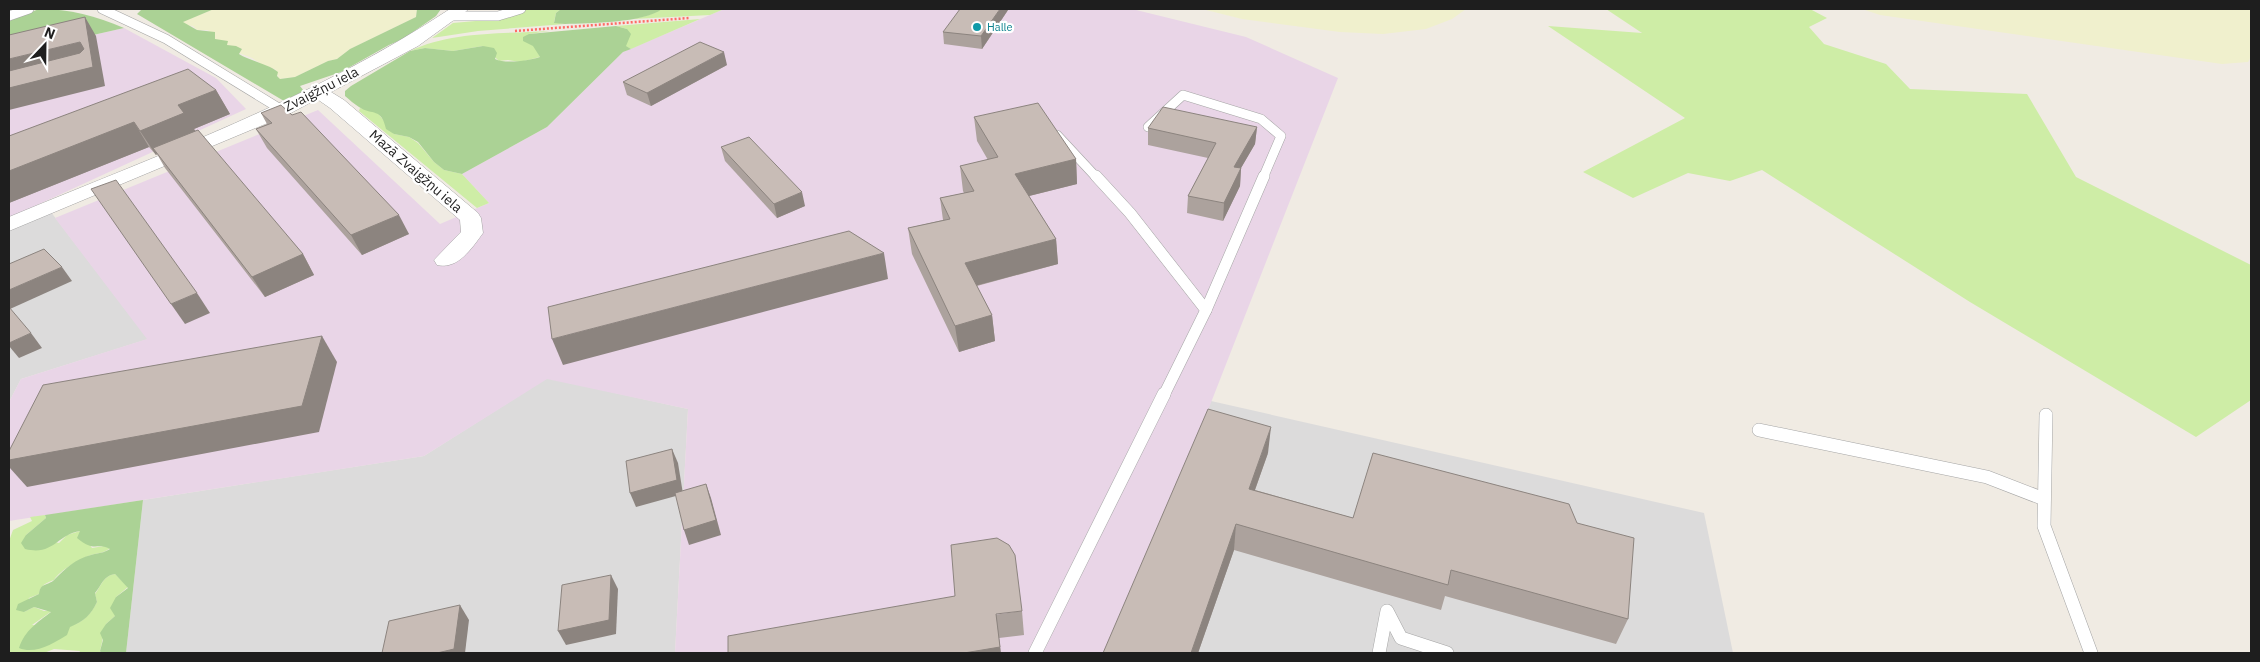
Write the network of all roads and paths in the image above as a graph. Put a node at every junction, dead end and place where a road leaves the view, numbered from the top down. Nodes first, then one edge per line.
1 (29, 9) edge
2 (102, 9) edge
3 (521, 9) edge
4 (456, 13) edge
5 (9, 16) edge
6 (690, 18) dead end
7 (511, 31) dead end
8 (318, 92) junction
9 (282, 110) junction
10 (1148, 127) edge
11 (1050, 128) edge
12 (9, 225) edge
13 (445, 260) dead end
14 (1206, 310) junction
15 (2046, 415) dead end
16 (1759, 430) dead end
17 (2044, 499) junction
18 (1035, 653) edge
19 (1379, 653) edge
20 (1447, 653) edge
21 (2091, 653) edge

1 - 5 lane
2 - 9 lane
3 - 4 lane
4 - 8 street, Zvaigžņu iela
6 - 7 path
8 - 9 street, Zvaigžņu iela
8 - 13 street, Mazā Zvaigžņu iela
9 - 12 street, Zvaigžņu iela
10 - 14 lane
11 - 14 lane
14 - 18 lane
15 - 17 lane
16 - 17 lane
17 - 21 lane
19 - 20 lane

